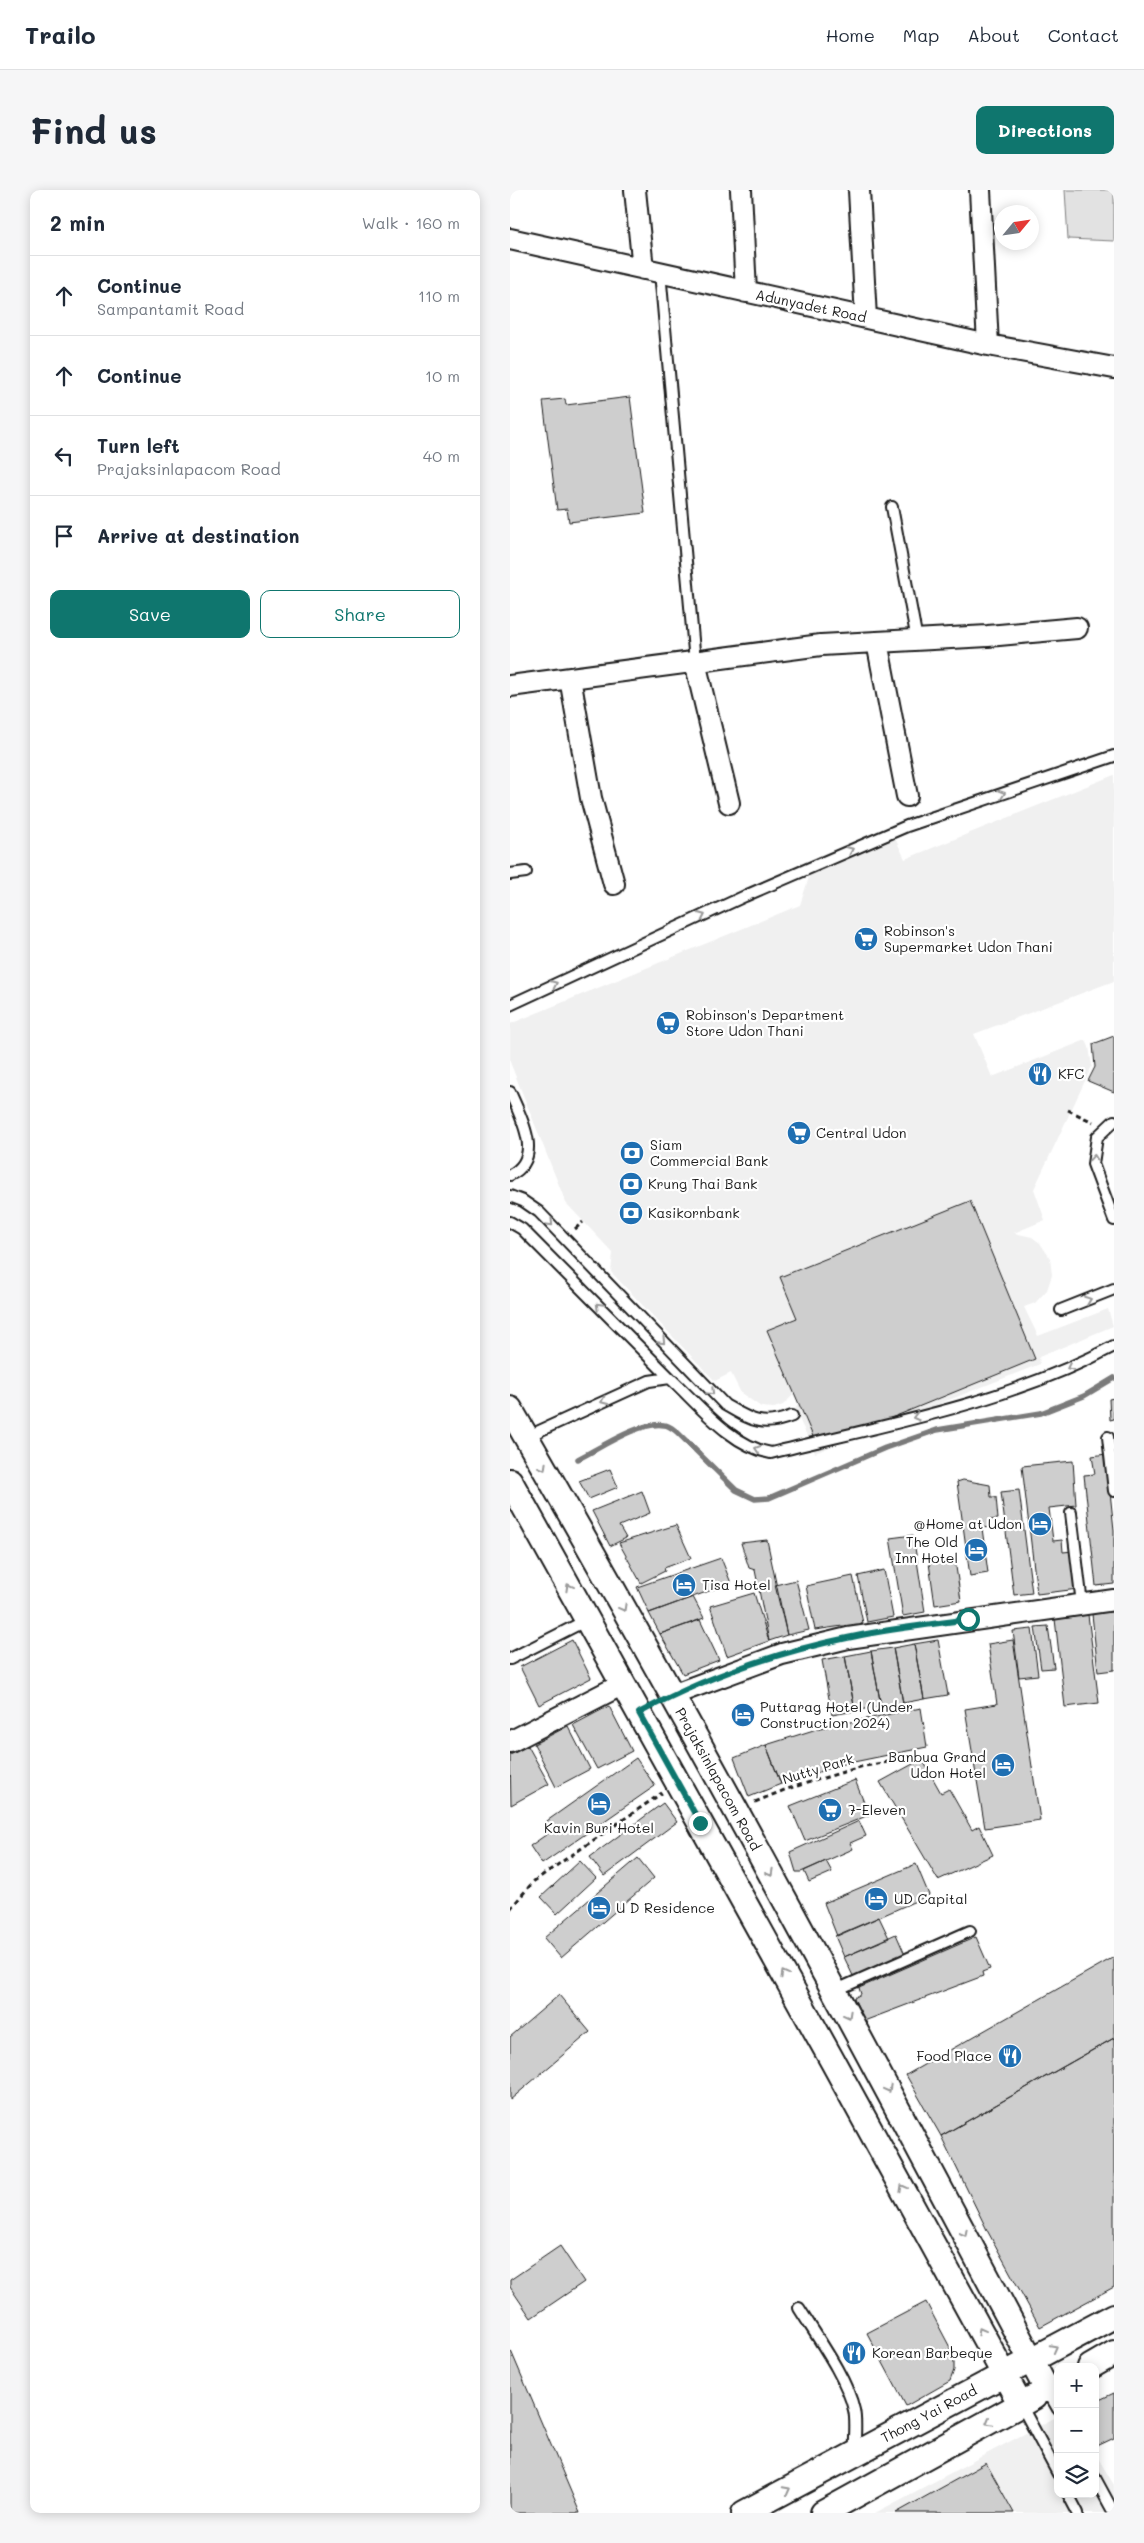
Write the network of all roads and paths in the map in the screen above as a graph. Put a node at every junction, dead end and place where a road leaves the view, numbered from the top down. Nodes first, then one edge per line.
1 (635, 190) edge
2 (741, 190) edge
3 (859, 190) edge
4 (980, 190) edge
5 (510, 239) edge
6 (652, 271) junction
7 (746, 292) junction
8 (866, 318) junction
9 (988, 345) junction
10 (1114, 368) edge
11 (892, 507) dead end
12 (1077, 628) dead end
13 (917, 640) junction
14 (877, 642) junction
15 (695, 662) junction
16 (570, 678) junction
17 (510, 686) edge
18 (1114, 756) edge
19 (907, 796) dead end
20 (729, 803) dead end
21 (526, 872) dead end
22 (510, 874) edge
23 (614, 884) dead end
24 (510, 1005) edge
25 (510, 1092) edge
26 (1068, 1110) dead end
27 (1110, 1124) edge
28 (510, 1175) edge
29 (510, 1196) edge
30 (1114, 1220) edge
31 (510, 1222) edge
32 (1114, 1289) edge
33 (1061, 1310) dead end
34 (1114, 1346) edge
35 (670, 1378) junction
36 (510, 1409) edge
37 (792, 1416) dead end
38 (1108, 1437) dead end
39 (518, 1440) edge
40 (510, 1481) edge
41 (1114, 1491) edge
42 (1071, 1513) dead end
43 (1114, 1600) edge
44 (1082, 1604) junction
45 (587, 1620) junction
46 (510, 1659) edge
47 (623, 1684) junction
48 (672, 1695) junction
49 (639, 1713) junction
50 (510, 1742) edge
51 (910, 1758) dead end
52 (678, 1782) junction
53 (736, 1811) junction
54 (510, 1909) edge
55 (970, 1931) dead end
56 (834, 1990) junction
57 (802, 2006) junction
58 (865, 2046) junction
59 (834, 2062) junction
60 (799, 2308) dead end
61 (1114, 2316) edge
62 (1114, 2354) edge
63 (1031, 2359) junction
64 (1097, 2363) edge
65 (1004, 2374) junction
66 (1054, 2395) edge
67 (1021, 2404) junction
68 (854, 2454) junction
69 (1054, 2466) edge
70 (1099, 2485) edge
71 (1070, 2498) edge
72 (744, 2513) edge
73 (823, 2513) edge
74 (1078, 2513) edge
75 (1114, 2513) edge

1 - 6 street
2 - 7 street
3 - 8 street
4 - 9 street
5 - 6 street, Adunyadet Road
6 - 7 street, Adunyadet Road
6 - 15 lane
7 - 8 street, Adunyadet Road
8 - 9 street, Adunyadet Road
9 - 10 street, Adunyadet Road
11 - 13 lane
12 - 13 street
13 - 14 street
14 - 15 street
14 - 19 street
15 - 16 street
15 - 20 street
16 - 17 street
16 - 23 street
24 -> 18 lane
21 - 22 lane
25 - 28 lane
26 - 27 path
30 -> 27 lane
29 -> 37 lane
35 -> 31 lane
33 -> 32 lane
34 -> 35 lane
35 -> 39 lane
36 - 39 street, Prajaksinlapacom Road
38 - 41 lane
39 -> 48 street, Prajaksinlapacom Road
45 -> 40 street
42 - 44 lane
43 - 44 street
44 - 48 street
45 - 46 lane
45 - 47 street
47 - 49 street
47 - 50 street
48 - 49 street
48 - 53 street, Prajaksinlapacom Road
49 - 52 street
51 - 53 path, Nutty Park
52 - 54 path
57 -> 52 street
53 -> 56 street, Prajaksinlapacom Road
55 - 56 lane
56 - 57 street
56 -> 58 street, Prajaksinlapacom Road
57 - 59 street
58 - 59 street
58 -> 63 street, Prajaksinlapacom Road
65 -> 59 street
60 - 68 lane
63 -> 61 street, Thong Yai Road
62 - 64 street
63 - 65 street, Thong Yai Road
63 - 66 street, Prajaksinlapacom Road
65 - 67 street
65 - 68 street, Thong Yai Road
66 - 67 street
67 - 69 lane
67 -> 73 street
72 -> 68 street, Thong Yai Road
70 - 75 lane
71 - 74 lane

